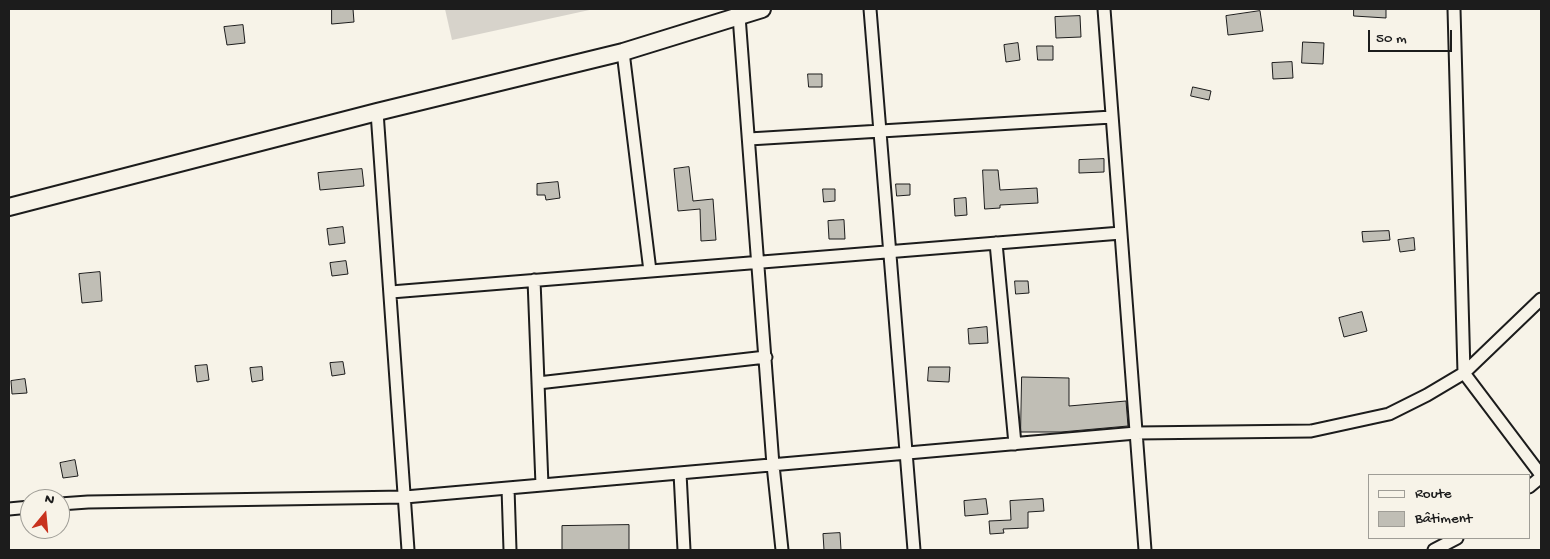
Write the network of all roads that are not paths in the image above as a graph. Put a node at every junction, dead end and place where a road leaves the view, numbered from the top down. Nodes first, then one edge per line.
1 (762, 9) edge
2 (870, 9) edge
3 (1104, 9) edge
4 (1454, 9) edge
5 (739, 16) junction
6 (623, 52) junction
7 (378, 112) junction
8 (1112, 117) junction
9 (880, 131) junction
10 (749, 139) junction
11 (9, 207) edge
12 (1121, 233) junction
13 (996, 243) junction
14 (890, 251) junction
15 (758, 262) junction
16 (650, 271) junction
17 (534, 280) junction
18 (391, 292) junction
19 (1541, 299) edge
20 (766, 357) junction
21 (1464, 373) junction
22 (538, 383) junction
23 (1136, 433) junction
24 (1015, 444) junction
25 (906, 453) junction
26 (773, 465) junction
27 (680, 473) junction
28 (1541, 476) edge
29 (542, 485) junction
30 (1530, 486) edge
31 (508, 488) junction
32 (405, 496) junction
33 (70, 503) edge
34 (1455, 539) edge
35 (408, 550) edge
36 (510, 550) edge
37 (684, 550) edge
38 (782, 550) edge
39 (914, 550) edge
40 (1145, 550) edge
41 (1434, 550) edge

1 - 5 highway
2 - 9 street
3 - 8 street
4 - 21 street
5 - 6 highway
5 - 10 street
6 - 7 highway
6 - 16 street
7 - 11 highway
7 - 18 street
8 - 9 street
8 - 12 street
9 - 10 street
9 - 14 street
10 - 15 street
12 - 13 street
12 - 23 street
13 - 14 street
13 - 24 street
14 - 15 street
14 - 25 street
15 - 16 street
15 - 20 street
16 - 17 street
17 - 18 street
17 - 22 street
18 - 32 street
19 - 21 street
20 - 22 street
20 - 26 street
21 - 23 street
21 - 28 street
22 - 29 street
23 - 24 street
23 - 40 street
24 - 25 street
25 - 26 street
25 - 39 street
26 - 27 street
26 - 38 street
27 - 29 street
27 - 37 street
28 - 30 street
29 - 31 street
31 - 32 street
31 - 36 street
32 - 33 street
32 - 35 street
34 - 41 street

